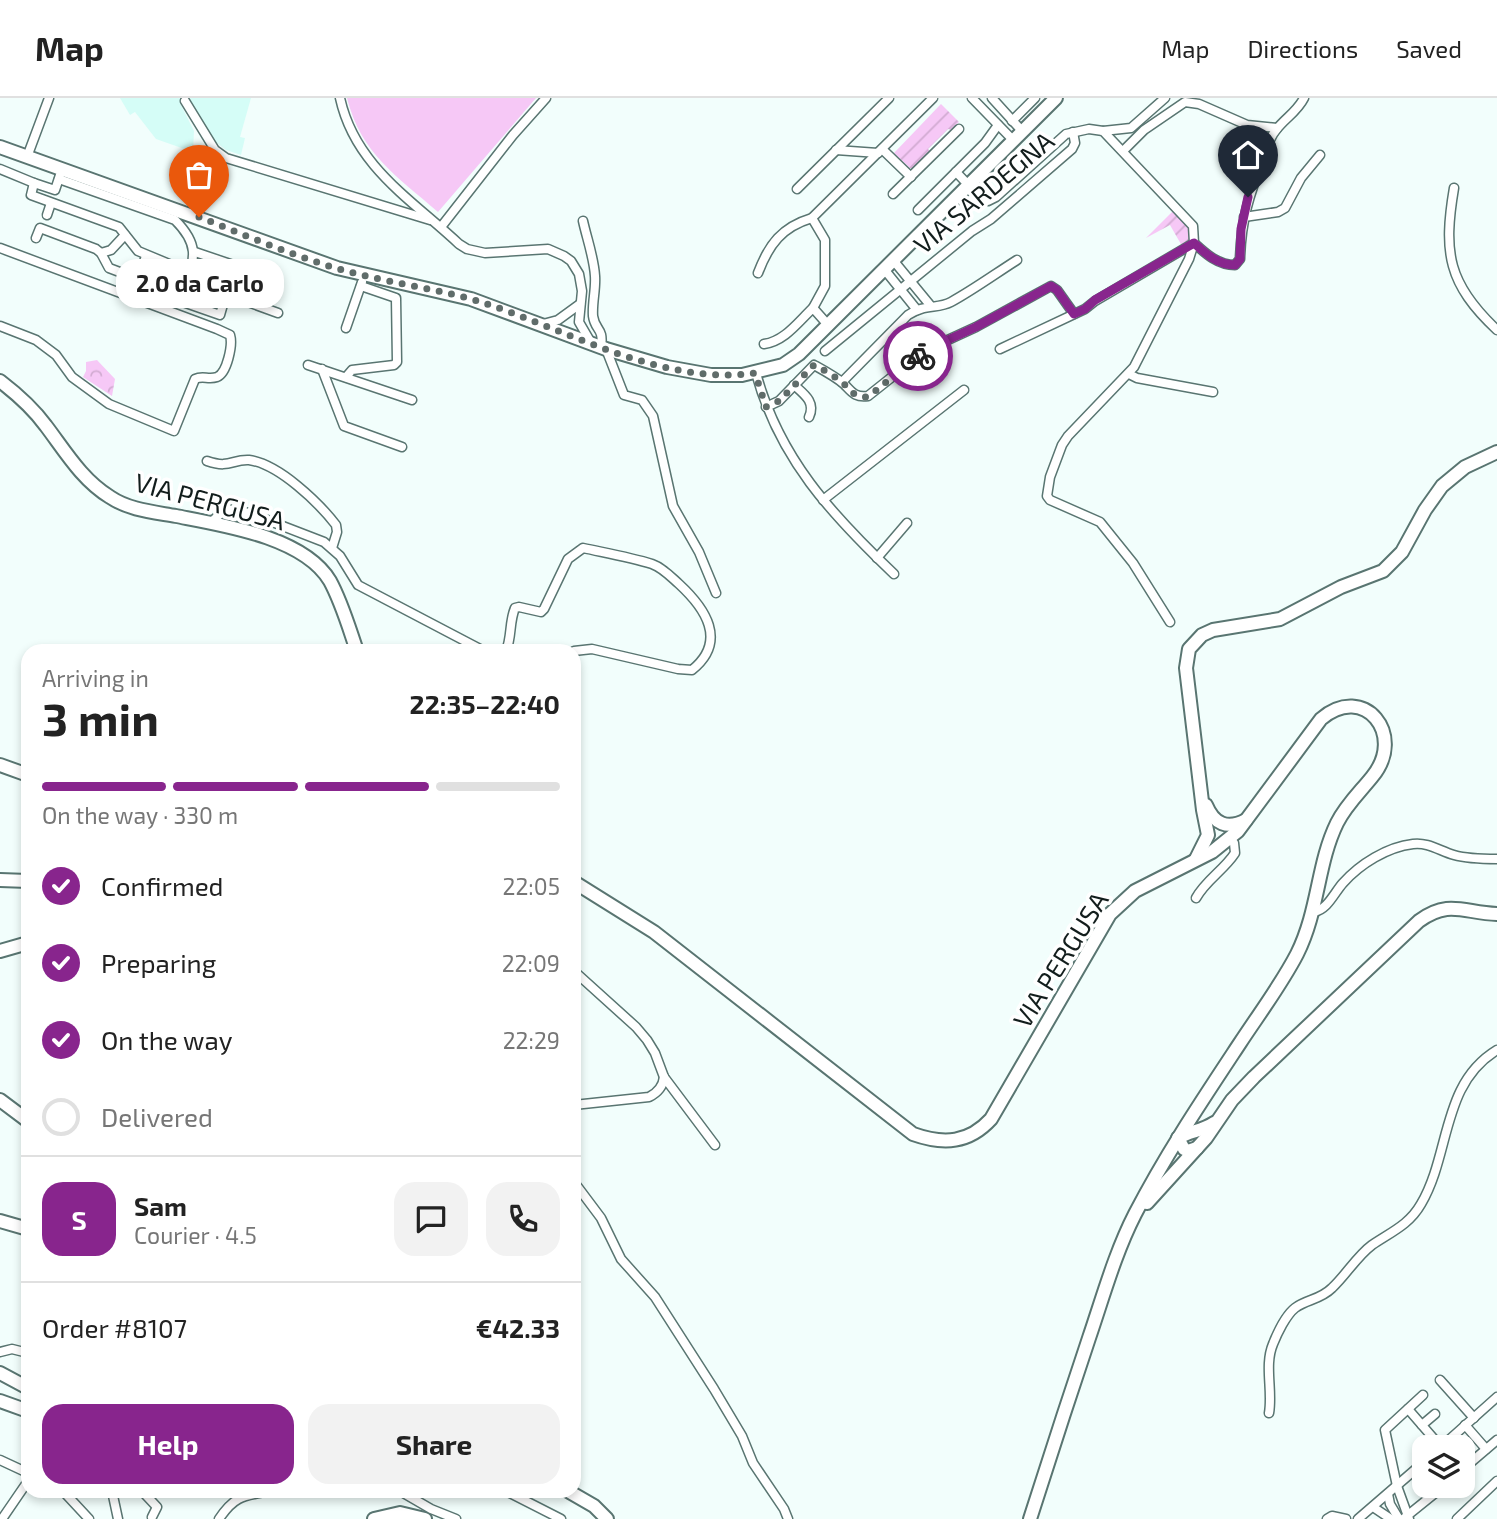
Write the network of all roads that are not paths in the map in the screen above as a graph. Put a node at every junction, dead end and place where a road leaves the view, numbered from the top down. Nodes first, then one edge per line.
1 (49, 98) edge
2 (340, 98) edge
3 (546, 98) edge
4 (889, 98) edge
5 (933, 98) edge
6 (972, 98) edge
7 (992, 98) edge
8 (1035, 98) edge
9 (1056, 98) edge
10 (1165, 98) edge
11 (1304, 98) edge
12 (185, 101) dead end
13 (1005, 113) junction
14 (1012, 121) junction
15 (997, 124) junction
16 (1277, 128) junction
17 (959, 129) dead end
18 (1103, 131) junction
19 (1073, 132) junction
20 (1017, 136) junction
21 (0, 147) edge
22 (836, 150) junction
23 (880, 151) junction
24 (1122, 151) junction
25 (1320, 155) dead end
26 (27, 157) junction
27 (0, 169) edge
28 (956, 172) junction
29 (60, 174) junction
30 (911, 177) junction
31 (34, 183) junction
32 (968, 184) junction
33 (1454, 188) dead end
34 (797, 189) dead end
35 (893, 194) dead end
36 (51, 203) junction
37 (918, 210) dead end
38 (47, 215) dead end
39 (1244, 217) junction
40 (812, 218) junction
41 (433, 221) junction
42 (583, 221) dead end
43 (441, 227) junction
44 (125, 235) junction
45 (36, 238) dead end
46 (1194, 243) junction
47 (0, 249) edge
48 (195, 252) junction
49 (102, 253) junction
50 (146, 256) junction
51 (1017, 260) dead end
52 (888, 265) junction
53 (174, 266) dead end
54 (254, 272) dead end
55 (758, 273) dead end
56 (187, 280) junction
57 (910, 280) junction
58 (363, 281) junction
59 (901, 289) junction
60 (226, 295) junction
61 (579, 304) junction
62 (930, 306) junction
63 (813, 308) junction
64 (916, 310) junction
65 (278, 313) dead end
66 (1074, 314) junction
67 (564, 317) junction
68 (579, 322) junction
69 (542, 324) junction
70 (0, 326) edge
71 (829, 326) junction
72 (345, 328) dead end
73 (1497, 330) edge
74 (566, 333) junction
75 (764, 344) dead end
76 (600, 346) junction
77 (1000, 348) dead end
78 (825, 351) dead end
79 (308, 365) dead end
80 (322, 369) junction
81 (755, 373) junction
82 (1129, 374) junction
83 (346, 377) junction
84 (0, 381) edge
85 (842, 382) junction
86 (794, 385) junction
87 (964, 390) dead end
88 (1213, 392) dead end
89 (412, 400) dead end
90 (766, 407) junction
91 (809, 417) dead end
92 (402, 447) dead end
93 (1497, 452) edge
94 (207, 461) dead end
95 (824, 500) junction
96 (211, 523) junction
97 (908, 523) dead end
98 (332, 548) junction
99 (877, 558) junction
100 (894, 574) dead end
101 (716, 593) dead end
102 (1170, 622) dead end
103 (355, 644) edge
104 (471, 644) edge
105 (508, 644) edge
106 (581, 650) edge
107 (0, 765) edge
108 (21, 772) edge
109 (1250, 818) junction
110 (1211, 824) junction
111 (1226, 841) junction
112 (1497, 859) edge
113 (1194, 861) junction
114 (0, 880) edge
115 (21, 881) edge
116 (581, 886) edge
117 (1195, 898) dead end
118 (1314, 912) junction
119 (1497, 914) edge
120 (21, 945) edge
121 (0, 951) edge
122 (581, 977) edge
123 (1497, 1050) edge
124 (664, 1077) junction
125 (0, 1100) edge
126 (581, 1104) edge
127 (1196, 1110) junction
128 (21, 1116) edge
129 (1217, 1120) junction
130 (1178, 1138) junction
131 (715, 1145) dead end
132 (1197, 1148) junction
133 (581, 1191) edge
134 (1134, 1218) junction
135 (0, 1221) edge
136 (21, 1227) edge
137 (21, 1351) edge
138 (0, 1352) edge
139 (0, 1373) edge
140 (1440, 1380) dead end
141 (21, 1384) edge
142 (1423, 1395) dead end
143 (1493, 1400) edge
144 (0, 1401) edge
145 (21, 1408) edge
146 (1408, 1409) junction
147 (1497, 1412) edge
148 (1269, 1413) dead end
149 (1435, 1414) dead end
150 (1474, 1418) junction
151 (1422, 1425) junction
152 (1465, 1425) junction
153 (1431, 1435) edge
154 (1454, 1435) edge
155 (1497, 1440) edge
156 (1486, 1449) junction
157 (1475, 1459) edge
158 (0, 1460) edge
159 (21, 1470) edge
160 (1412, 1473) edge
161 (1497, 1480) edge
162 (1397, 1486) junction
163 (21, 1491) edge
164 (1388, 1494) junction
165 (70, 1498) edge
166 (113, 1498) edge
167 (149, 1498) edge
168 (235, 1498) edge
169 (412, 1498) edge
170 (520, 1498) edge
171 (580, 1498) edge
172 (1429, 1498) edge
173 (1373, 1507) junction
174 (152, 1518) edge
175 (1405, 1518) edge
176 (2, 1519) edge
177 (89, 1519) edge
178 (118, 1519) edge
179 (219, 1519) edge
180 (374, 1519) edge
181 (425, 1519) edge
182 (456, 1519) edge
183 (561, 1519) edge
184 (607, 1519) edge
185 (788, 1519) edge
186 (1030, 1519) edge
187 (1327, 1519) edge
188 (1346, 1519) edge
189 (1358, 1519) edge
190 (1391, 1519) edge
191 (1457, 1519) edge

1 - 26 street
2 - 41 street
3 - 43 street
4 - 22 street
5 - 23 street
6 - 15 street
7 - 13 street
8 - 14 street
9 - 20 main road
10 - 18 street, VIA SARDEGNA
11 - 16 street
12 - 41 street
13 - 14 street
13 - 15 street
14 - 20 street
15 - 20 street
15 - 28 street
16 - 24 street
16 - 39 street
17 - 30 street
18 - 19 street, VIA SARDEGNA
18 - 24 street
19 - 32 street, VIA SARDEGNA
19 - 57 street, VIA SARDEGNA
20 - 32 main road
21 - 26 main road
22 - 23 street
22 - 34 street
23 - 30 street
23 - 40 street
24 - 46 street
25 - 39 street
26 - 29 main road
27 - 31 street
28 - 32 street
28 - 37 street
29 - 31 street
29 - 48 street
29 - 58 main road
30 - 35 street
31 - 36 street
32 - 52 main road
33 - 73 street
36 - 38 street
36 - 44 street
39 - 46 street
40 - 55 street
40 - 63 street
41 - 43 street
42 - 76 street
43 - 61 street
44 - 49 street
44 - 50 street
45 - 49 street
46 - 66 street
46 - 82 street
47 - 70 street
48 - 54 street
48 - 56 street
49 - 50 street
50 - 53 street
51 - 62 street
52 - 57 street
52 - 59 street
52 - 71 main road
56 - 60 street
56 - 60 street
57 - 59 street, VIA SARDEGNA
57 - 62 street
58 - 69 main road
58 - 72 street
58 - 83 street
59 - 64 street
59 - 78 street, VIA SARDEGNA
60 - 65 street
61 - 67 street
61 - 68 street
62 - 64 street
63 - 71 street
63 - 75 street
64 - 85 street
66 - 77 street
66 - 85 street
67 - 69 street
67 - 74 street
68 - 74 street
68 - 76 street
69 - 74 main road
71 - 81 main road
74 - 76 main road
76 - 81 main road
76 - 101 street
79 - 80 street
80 - 83 street
80 - 92 street
81 - 90 street
82 - 88 street
82 - 102 street
83 - 89 street
84 - 96 main road, VIA PERGUSA
85 - 86 street
86 - 90 street
86 - 91 street
87 - 95 street
90 - 95 street
93 - 110 main road
94 - 98 street
95 - 99 street
96 - 98 street
96 - 103 main road, VIA PERGUSA
97 - 99 street
98 - 104 street
99 - 100 street
105 - 106 street
107 - 108 main road
109 - 110 main road
109 - 111 main road, VIA PERGUSA
109 - 118 main road, VIA PERGUSA
110 - 111 main road
110 - 113 main road
111 - 113 main road, VIA PERGUSA
111 - 117 street
112 - 118 street
113 - 116 main road, VIA PERGUSA
114 - 115 main road
118 - 127 main road, VIA PERGUSA
119 - 129 main road
120 - 121 main road
122 - 124 street
123 - 148 street
124 - 126 street
124 - 131 street
125 - 128 main road
127 - 129 main road
127 - 130 main road, VIA PERGUSA
129 - 130 main road
129 - 132 main road
130 - 132 main road
130 - 134 main road, VIA PERGUSA
132 - 134 main road
133 - 185 street
134 - 186 main road, VIA PERGUSA
135 - 136 main road
137 - 138 street
139 - 141 main road
140 - 150 street
142 - 146 street
143 - 147 street
143 - 150 street
144 - 145 main road
146 - 151 street
146 - 162 street
149 - 151 street
150 - 152 street
151 - 153 street
152 - 154 street
152 - 156 street
155 - 156 street
156 - 157 street
158 - 159 street
160 - 162 street
161 - 191 street
162 - 164 street
162 - 175 street
163 - 176 street
164 - 173 street
164 - 175 street
165 - 177 street
166 - 178 street
167 - 174 street
168 - 179 street
169 - 182 street
170 - 183 street
171 - 184 main road
172 - 175 street
173 - 189 street
173 - 190 street
180 - 181 main road
187 - 188 street

